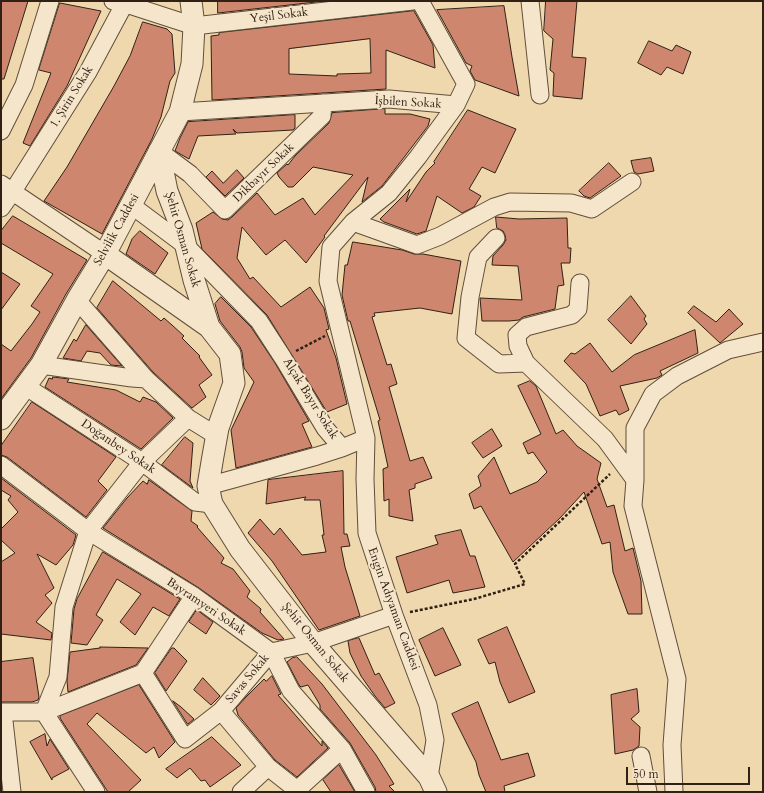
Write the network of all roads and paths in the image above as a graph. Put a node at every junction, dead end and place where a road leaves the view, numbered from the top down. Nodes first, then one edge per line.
1 (50, 1) edge
2 (192, 1) edge
3 (412, 1) edge
4 (420, 1) edge
5 (530, 1) edge
6 (122, 2) edge
7 (194, 26) junction
8 (540, 95) dead end
9 (323, 103) junction
10 (456, 105) junction
11 (180, 112) junction
12 (1, 131) edge
13 (160, 151) junction
14 (632, 182) dead end
15 (7, 187) edge
16 (130, 206) junction
17 (1, 208) edge
18 (353, 222) junction
19 (496, 238) dead end
20 (186, 246) junction
21 (105, 254) junction
22 (580, 282) dead end
23 (77, 300) junction
24 (209, 327) junction
25 (340, 328) junction
26 (763, 342) edge
27 (283, 358) junction
28 (526, 364) junction
29 (41, 365) junction
30 (146, 379) junction
31 (25, 386) junction
32 (188, 418) junction
33 (1, 419) edge
34 (217, 436) junction
35 (366, 438) junction
36 (342, 448) junction
37 (620, 459) junction
38 (142, 462) junction
39 (1, 465) edge
40 (636, 480) junction
41 (210, 495) junction
42 (88, 531) junction
43 (194, 596) junction
44 (394, 615) junction
45 (313, 642) junction
46 (271, 652) junction
47 (143, 673) junction
48 (221, 711) junction
49 (2, 712) edge
50 (44, 712) junction
51 (342, 749) junction
52 (641, 756) dead end
53 (268, 767) junction
54 (432, 785) edge
55 (12, 792) edge
56 (96, 792) edge
57 (241, 792) edge
58 (366, 792) edge
59 (648, 792) edge
60 (674, 792) edge

1 - 12 street
2 - 7 street, Selvilik Caddesi
3 - 7 street, Yeşil Sokak
4 - 10 street
5 - 8 street
6 - 7 street
6 - 15 street, 1. Şirin Sokak
7 - 11 street, Selvilik Caddesi
9 - 10 street, İşbilen Sokak
9 - 11 street, İşbilen Sokak
9 - 13 street, Dikbayır Sokak
10 - 18 street, İşbilen Sokak
11 - 13 street, Selvilik Caddesi
13 - 16 street, Selvilik Caddesi
13 - 20 street, Şehit Osman Sokak
14 - 18 street
15 - 17 street, 1. Şirin Sokak
15 - 21 street
16 - 20 street, Alçak Bayır Sokak
16 - 21 street, Selvilik Caddesi
18 - 25 street
19 - 28 street
20 - 24 street, Şehit Osman Sokak
20 - 27 street, Alçak Bayır Sokak
21 - 23 street, Selvilik Caddesi
21 - 24 street, Şehit Osman Sokak
22 - 28 street
23 - 29 street, Selvilik Caddesi
23 - 30 street
24 - 34 street, Şehit Osman Sokak
25 - 27 path
25 - 35 street
26 - 40 street
27 - 36 street, Alçak Bayır Sokak
28 - 37 street
29 - 30 street
29 - 31 street, Selvilik Caddesi
30 - 32 street
31 - 33 street, Selvilik Caddesi
31 - 38 street, Doğanbey Sokak
32 - 34 street
32 - 38 street
34 - 41 street, Şehit Osman Sokak
35 - 36 street, Alçak Bayır Sokak
35 - 44 street, Engin Adıyaman Caddesi
36 - 41 street
37 - 40 street
37 - 44 path
38 - 41 street, Doğanbey Sokak
38 - 42 street
39 - 42 street, Bayramyeri Sokak
40 - 60 street
41 - 45 street, Şehit Osman Sokak
42 - 43 street, Bayramyeri Sokak
42 - 50 street
43 - 46 street, Bayramyeri Sokak
43 - 47 street
44 - 45 street, Savas Sokak
44 - 54 street, Engin Adıyaman Caddesi
45 - 46 street, Savas Sokak
45 - 54 street, Şehit Osman Sokak
46 - 48 street, Savas Sokak
46 - 51 street, Bayramyeri Sokak
47 - 48 street
47 - 50 street
48 - 53 street, Savas Sokak
49 - 50 street
49 - 55 street
50 - 56 street
51 - 53 street, Savas Sokak
51 - 58 street, Bayramyeri Sokak
52 - 59 street
53 - 57 street

